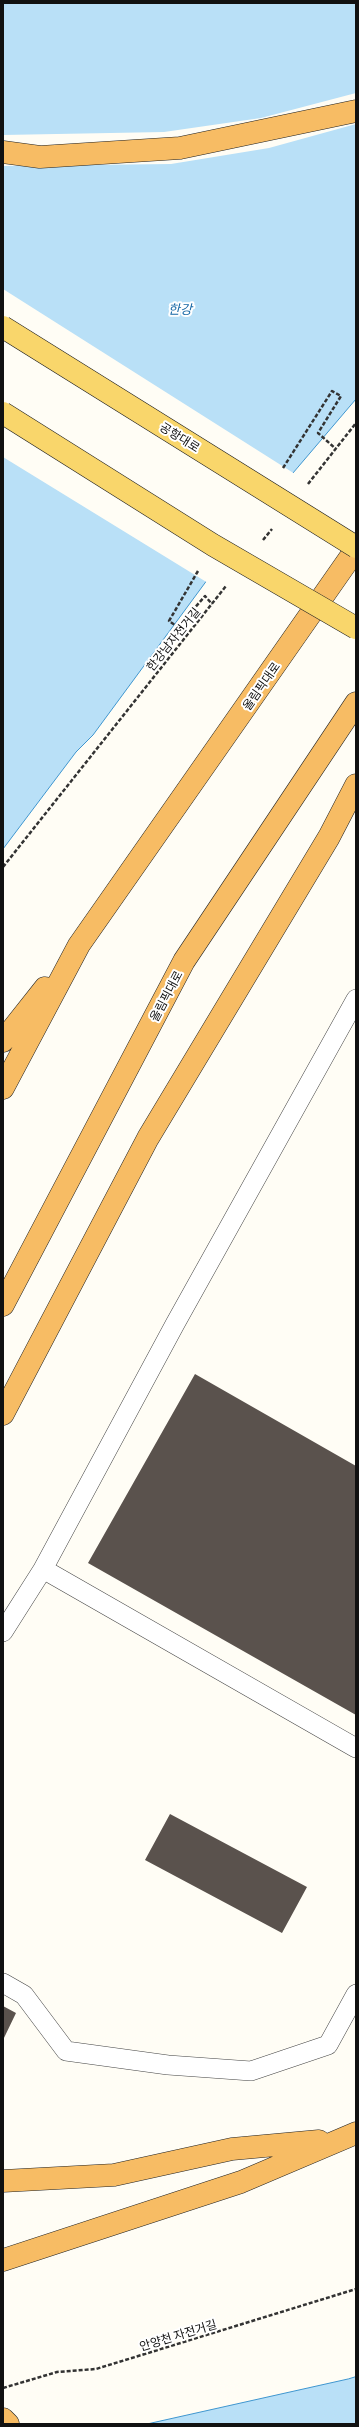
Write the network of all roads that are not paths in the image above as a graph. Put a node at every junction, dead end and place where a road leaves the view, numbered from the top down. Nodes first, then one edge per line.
1 (356, 111) edge
2 (3, 152) edge
3 (3, 327) edge
4 (3, 413) edge
5 (356, 548) edge
6 (356, 628) edge
7 (356, 703) edge
8 (356, 785) edge
9 (80, 945) junction
10 (356, 999) edge
11 (3, 1041) edge
12 (3, 1088) edge
13 (3, 1305) edge
14 (3, 1414) edge
15 (43, 1569) junction
16 (3, 1632) edge
17 (356, 1748) edge
18 (3, 1983) edge
19 (356, 1994) edge
20 (347, 2136) edge
21 (3, 2181) edge
22 (3, 2260) edge
23 (3, 2419) edge
24 (8, 2424) edge

1 - 2 highway
3 - 5 main road, 공항대로, bridge
4 - 6 main road, bridge
5 - 9 highway, 올림픽대로
7 - 13 highway, 올림픽대로
8 - 14 highway
9 - 11 highway
9 - 12 highway, 올림픽대로
10 - 15 lane
15 - 16 lane
15 - 17 lane
18 - 19 lane
20 - 21 highway
20 - 22 highway
23 - 24 highway

